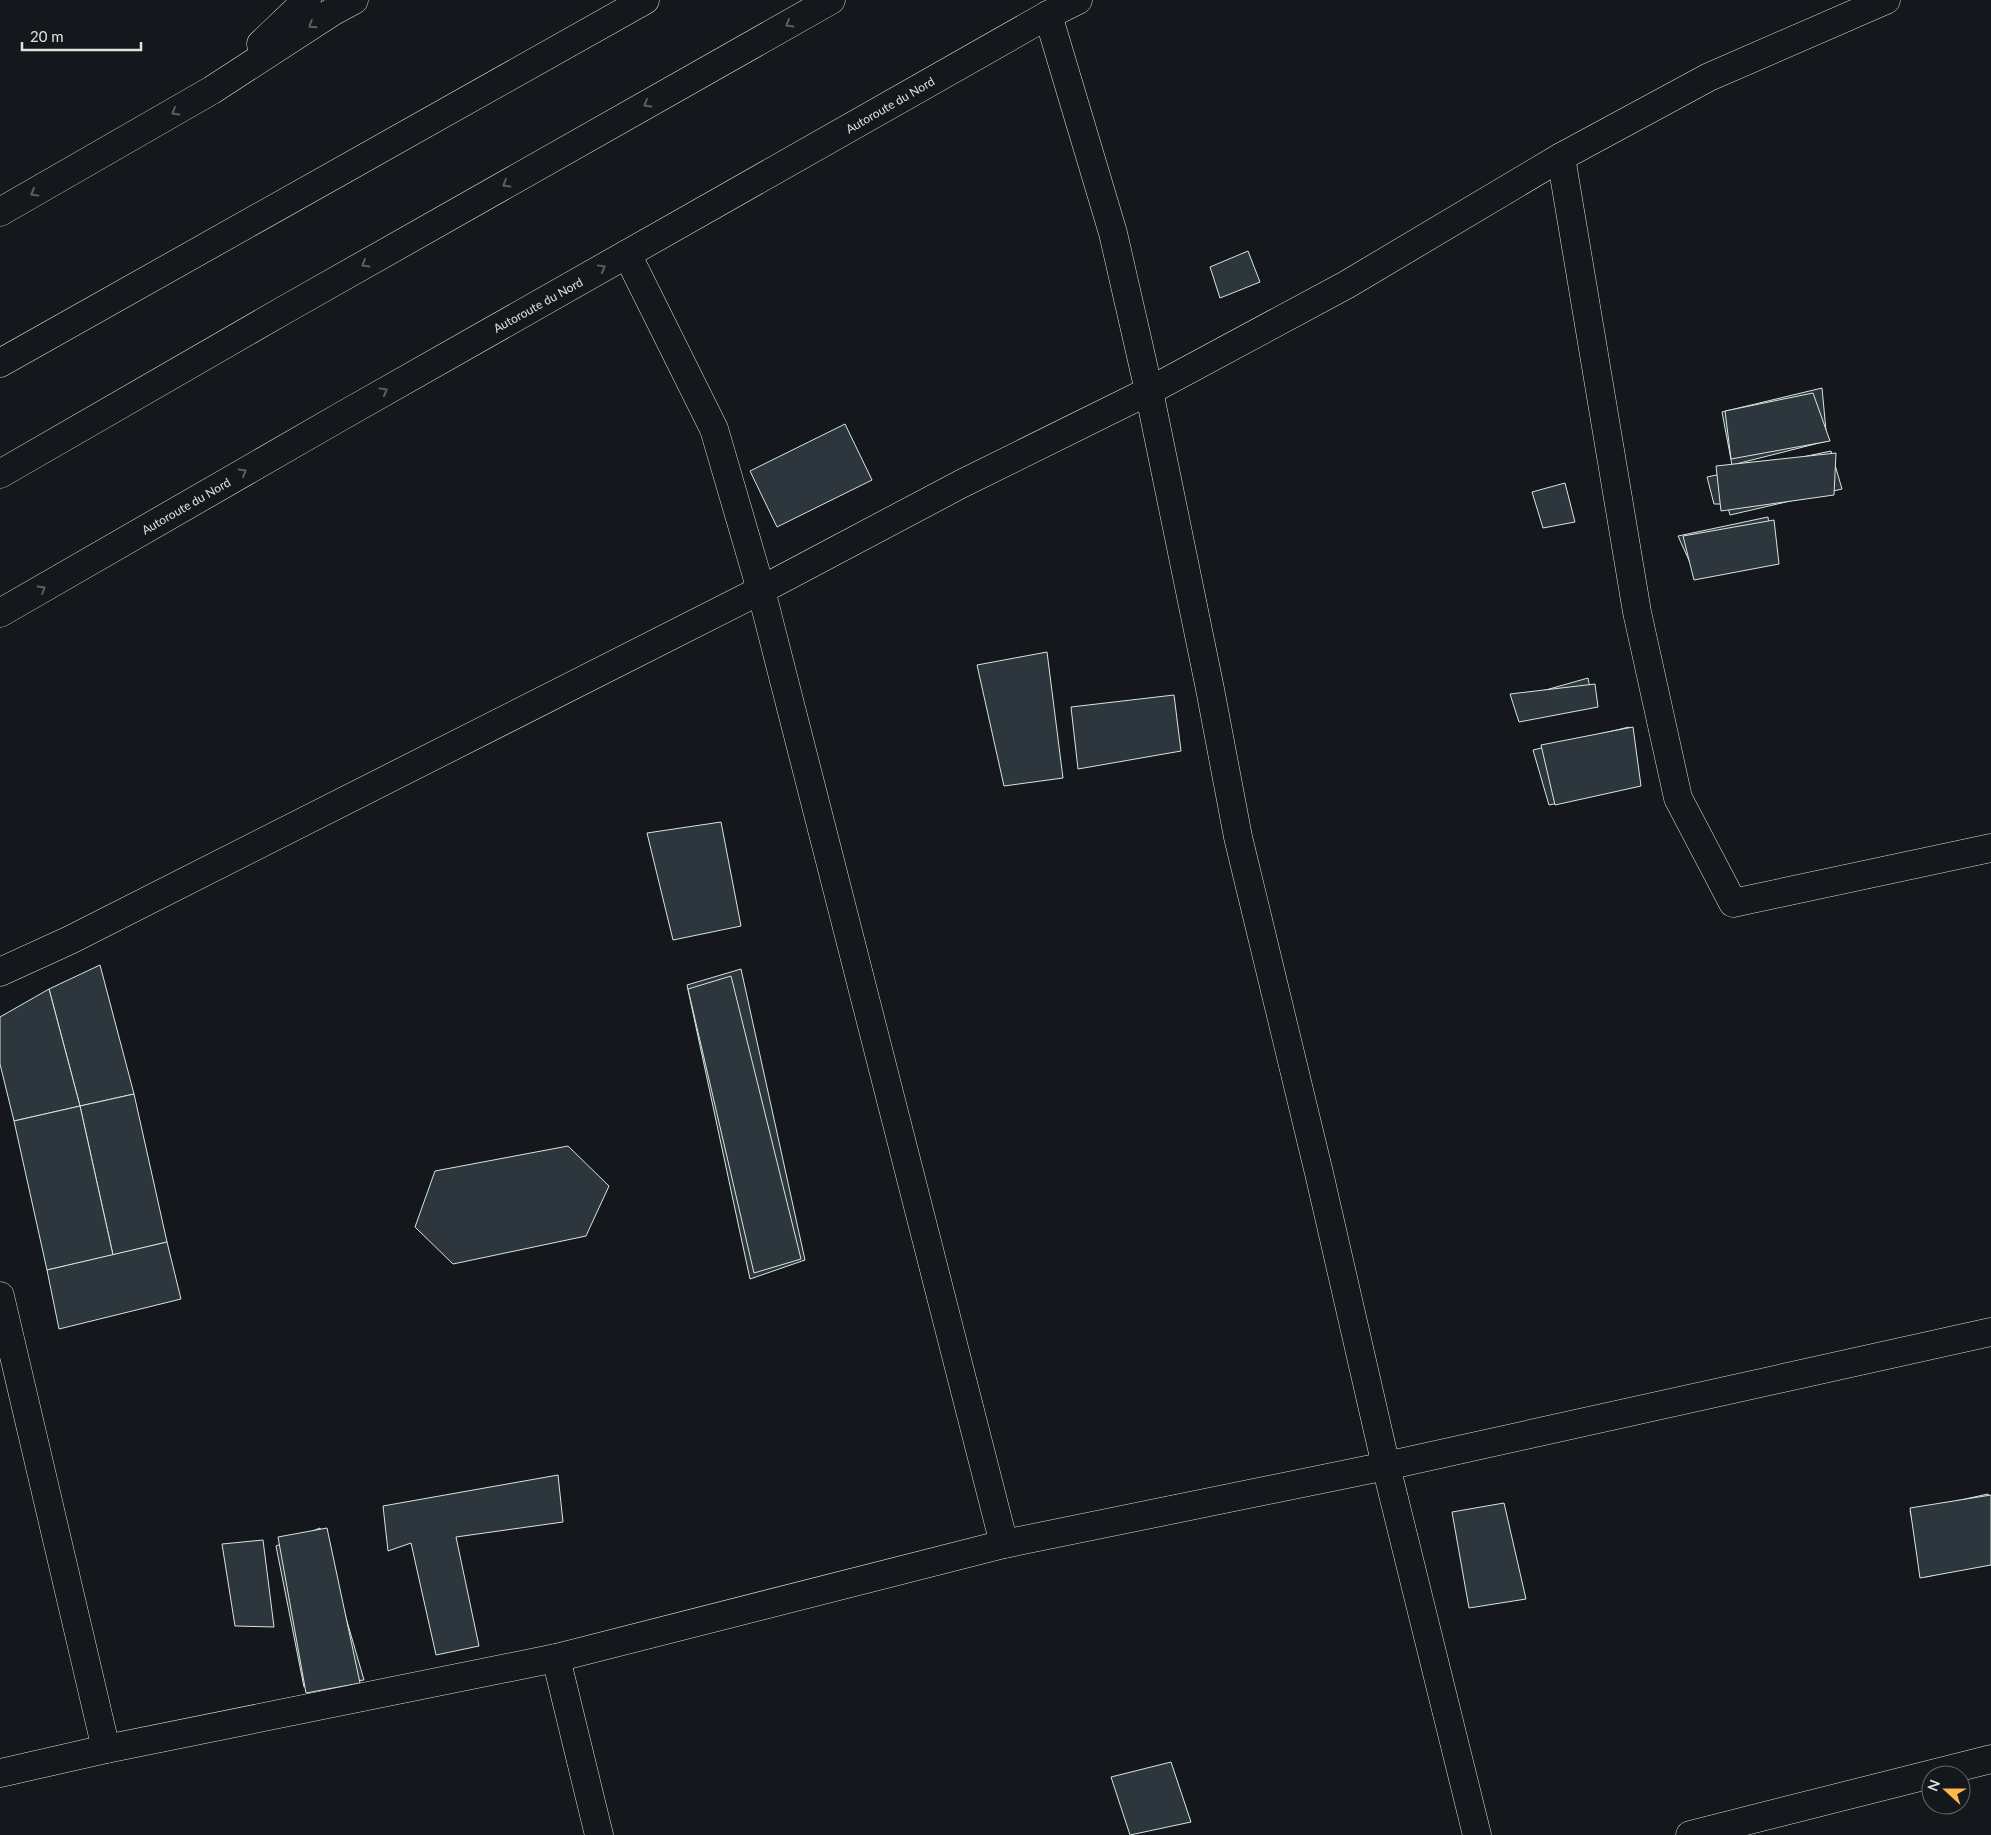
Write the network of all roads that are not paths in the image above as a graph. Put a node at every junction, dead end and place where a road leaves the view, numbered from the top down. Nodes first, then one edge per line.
1 (307, 0) edge
2 (354, 0) edge
3 (644, 0) edge
4 (831, 0) edge
5 (1078, 0) edge
6 (1886, 0) edge
7 (1048, 15) junction
8 (212, 90) junction
9 (1561, 157) junction
10 (0, 212) edge
11 (627, 254) junction
12 (0, 364) edge
13 (1149, 391) junction
14 (0, 474) edge
15 (761, 590) junction
16 (0, 613) edge
17 (1991, 848) edge
18 (0, 972) edge
19 (0, 1296) edge
20 (1991, 1332) edge
21 (1386, 1466) junction
22 (1004, 1544) junction
23 (556, 1658) junction
24 (106, 1750) junction
25 (1991, 1759) edge
26 (0, 1773) edge
27 (599, 1835) edge
28 (1476, 1835) edge
29 (1690, 1835) edge

1 - 8 main road
2 -> 8 main road
3 - 12 main road
4 -> 14 main road
5 - 7 main road, Autoroute du Nord
6 - 9 main road
7 - 11 main road, Autoroute du Nord
7 - 13 main road
8 -> 10 main road
9 - 13 main road
9 - 17 main road
11 - 15 main road
16 -> 11 main road, Autoroute du Nord
13 - 15 main road
13 - 21 main road
15 - 18 main road
15 - 22 main road
19 - 24 main road
20 - 21 main road
21 - 22 main road
21 - 28 main road
22 - 23 main road
23 - 24 main road
23 - 27 main road
24 - 26 main road
25 - 29 main road

